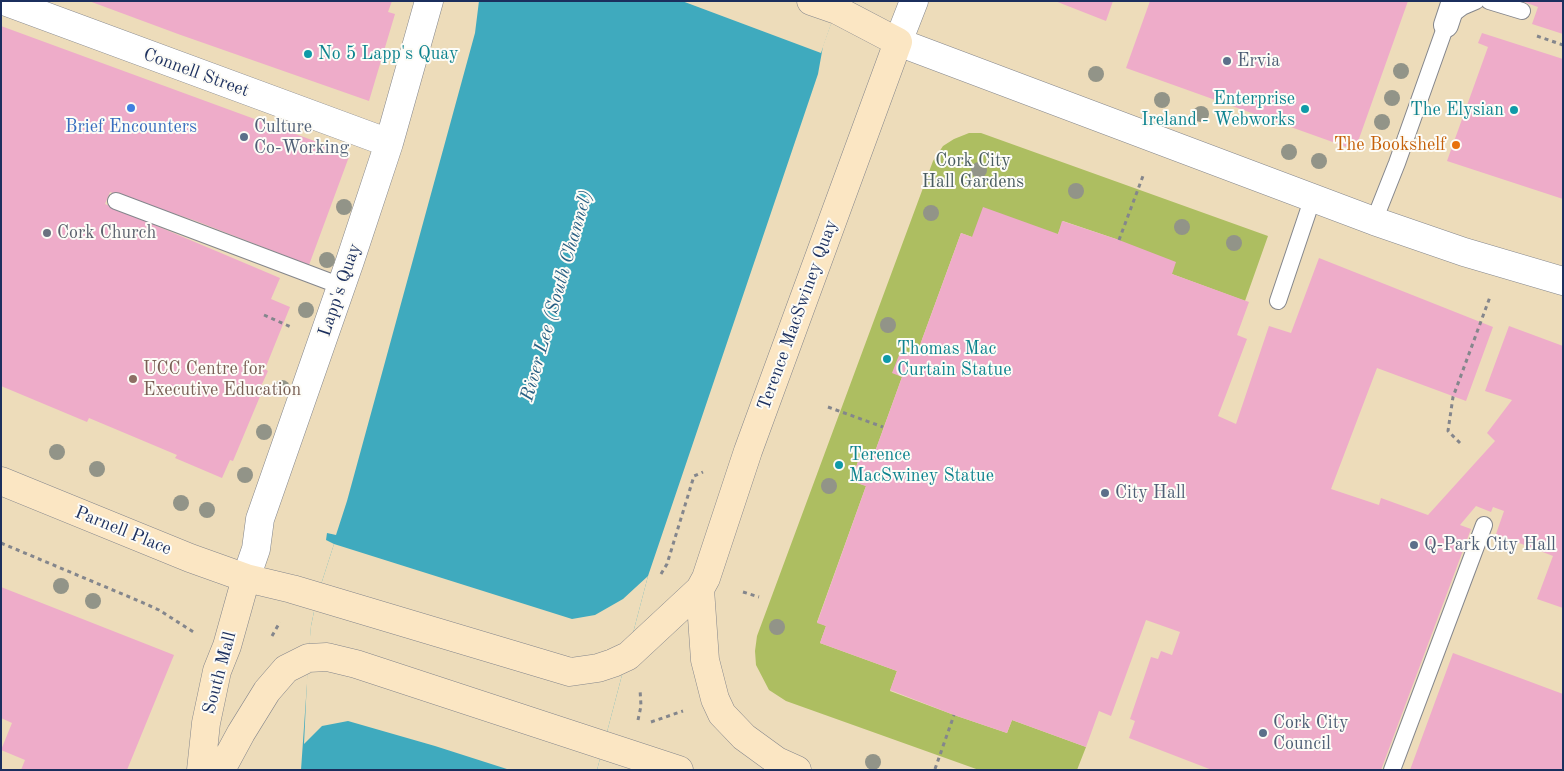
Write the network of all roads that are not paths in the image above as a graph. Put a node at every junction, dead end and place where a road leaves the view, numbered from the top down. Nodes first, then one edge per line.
1 (4, 1) edge
2 (428, 1) edge
3 (811, 1) edge
4 (914, 1) edge
5 (1454, 1) edge
6 (1476, 1) edge
7 (1489, 1) edge
8 (1522, 11) dead end
9 (1446, 26) junction
10 (898, 42) junction
11 (389, 143) junction
12 (1313, 197) junction
13 (116, 201) dead end
14 (1374, 220) junction
15 (1563, 281) edge
16 (341, 286) junction
17 (1278, 301) dead end
18 (1, 481) edge
19 (1484, 525) dead end
20 (246, 578) junction
21 (700, 589) junction
22 (200, 770) edge
23 (221, 770) edge
24 (679, 770) edge
25 (797, 770) edge
26 (1392, 770) edge

1 - 11 street, Connell Street
2 - 11 street, Lapp's Quay
3 - 10 main road
4 - 10 street
5 - 9 street
6 - 9 lane
7 - 8 lane
9 - 14 lane
10 - 12 street
10 - 21 main road, Terence MacSwiney Quay
11 - 16 street, Lapp's Quay
12 - 14 street
12 - 17 lane
13 - 16 lane
14 - 15 street
16 - 20 street, Lapp's Quay
18 - 20 main road, Parnell Place
19 - 26 lane
20 - 21 main road, Parnell Place
20 - 22 main road, South Mall
21 - 25 main road
23 - 24 main road

